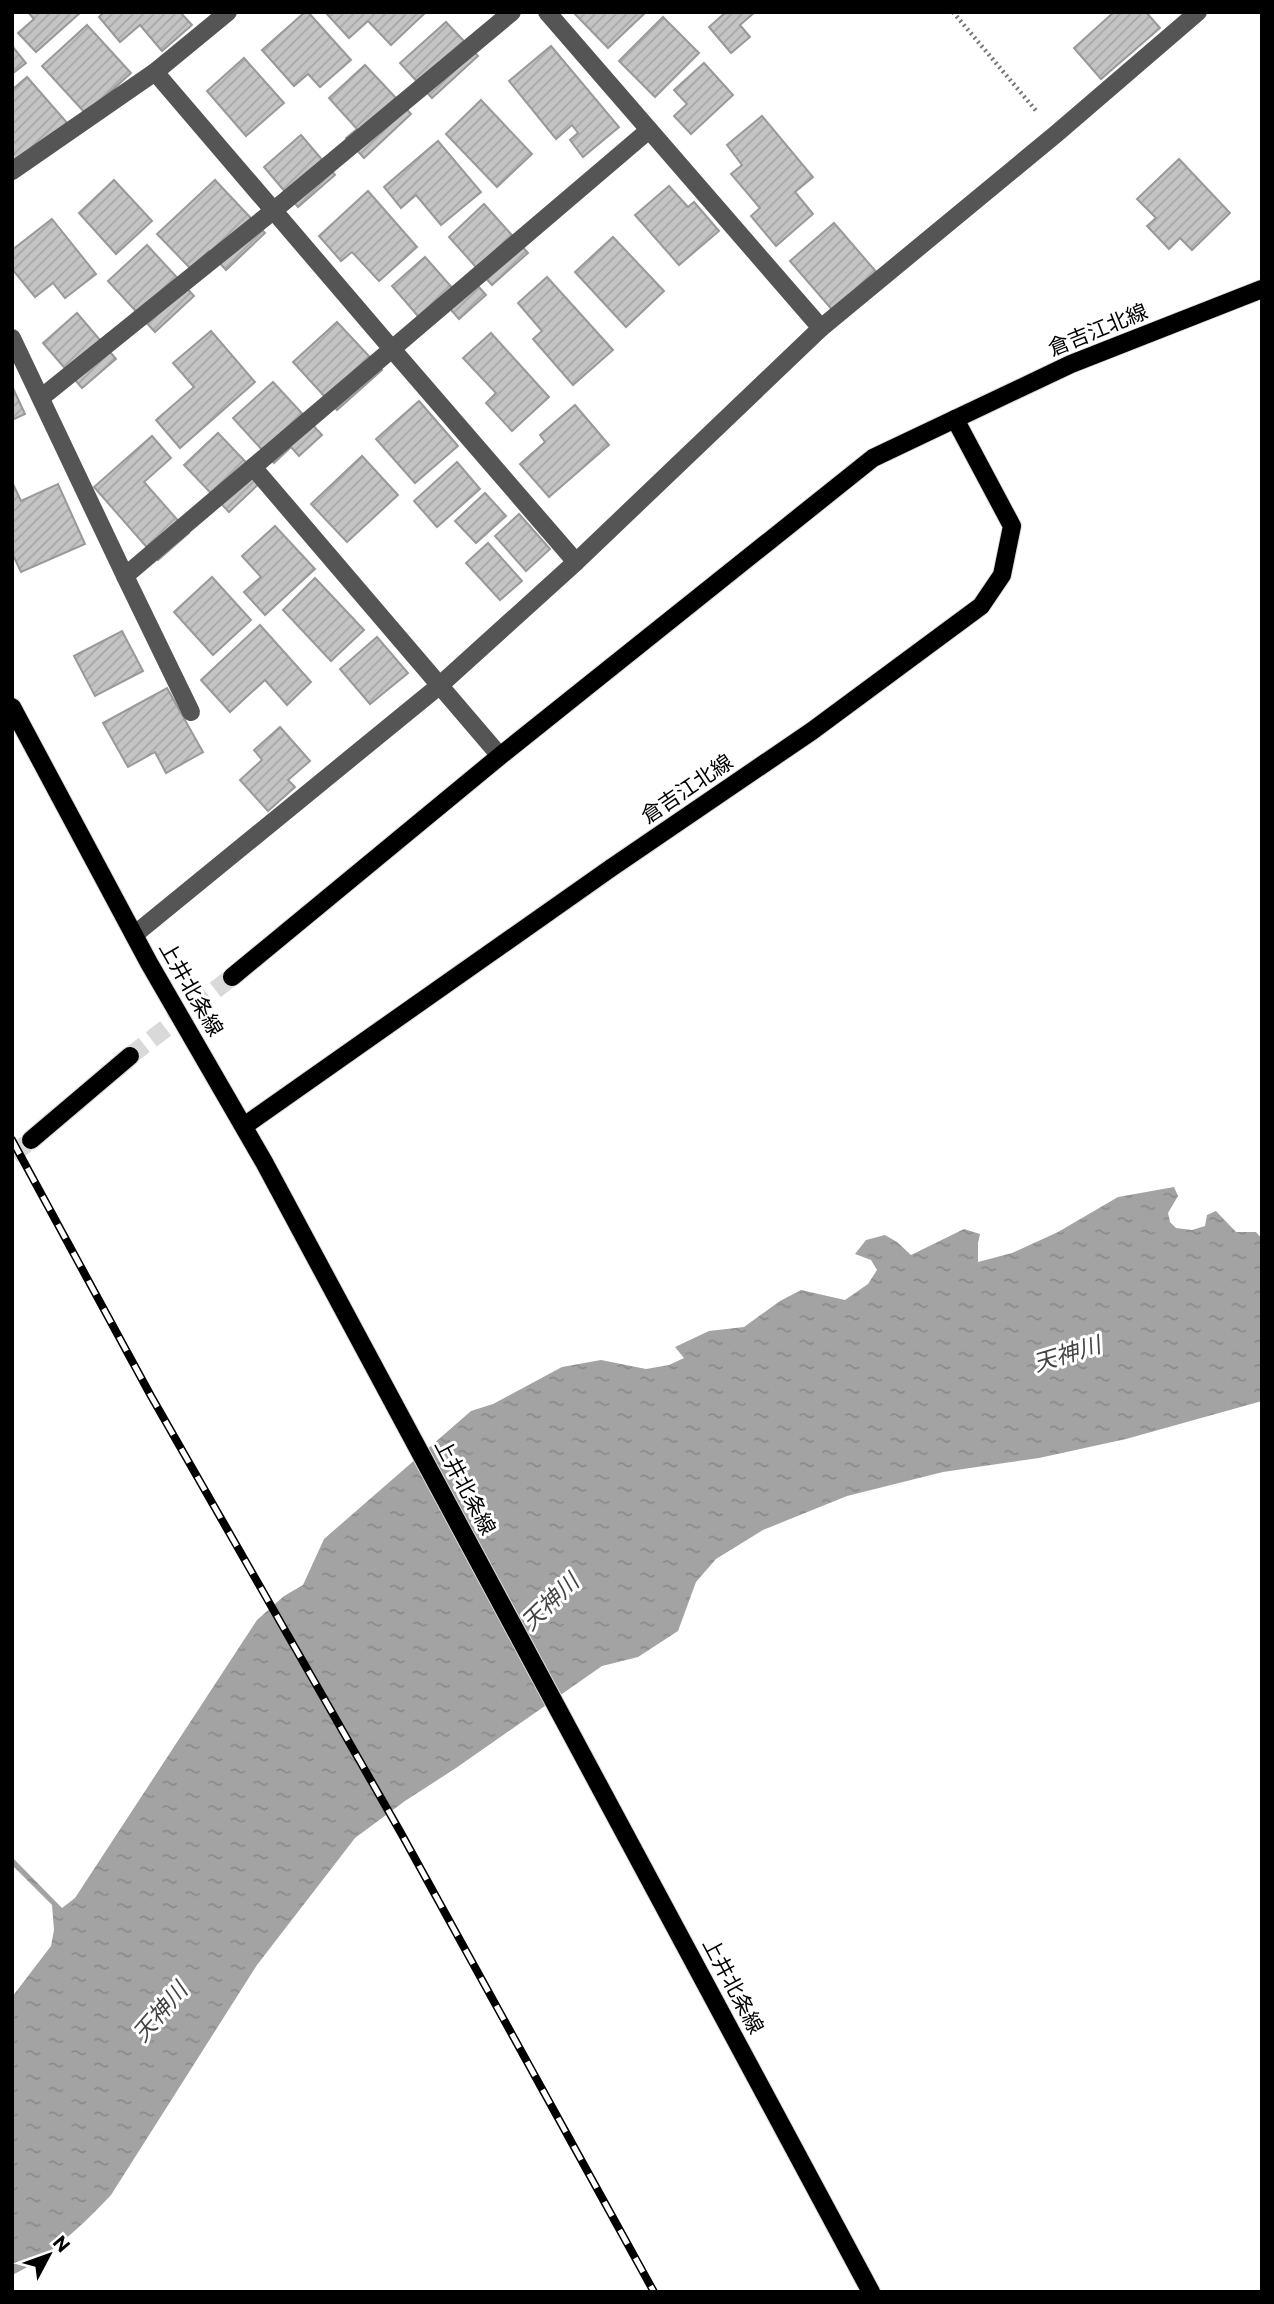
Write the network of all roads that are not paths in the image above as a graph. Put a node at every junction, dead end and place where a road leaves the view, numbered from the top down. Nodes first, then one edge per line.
1 (512, 12) edge
2 (547, 12) edge
3 (1198, 12) edge
4 (219, 15) edge
5 (155, 72) junction
6 (649, 130) junction
7 (12, 171) edge
8 (273, 211) junction
9 (1262, 289) edge
10 (821, 328) junction
11 (12, 338) edge
12 (392, 349) junction
13 (42, 397) junction
14 (955, 419) junction
15 (253, 467) junction
16 (576, 562) junction
17 (125, 576) junction
18 (439, 687) junction
19 (12, 707) edge
20 (191, 712) dead end
21 (500, 756) junction
22 (134, 935) junction
23 (232, 977) tunnel mouth
24 (130, 1056) tunnel mouth
25 (244, 1126) junction
26 (31, 1140) tunnel mouth
27 (871, 2292) edge

1 - 8 street
2 - 6 street
3 - 10 street
4 - 5 street
5 - 7 street
5 - 8 street
6 - 10 street
6 - 12 street
8 - 12 street
8 - 13 street
9 - 14 main road, 倉吉江北線
10 - 16 street
11 - 13 street
12 - 15 street
12 - 16 street
13 - 17 street
14 - 21 main road, 倉吉江北線
14 - 25 main road, 倉吉江北線
15 - 17 street
15 - 18 street
16 - 18 street
17 - 20 street
18 - 21 street
18 - 22 street
19 - 22 main road, 上井北条線
21 - 23 main road, 倉吉江北線
22 - 25 main road, 上井北条線
24 - 26 main road
25 - 27 main road, 上井北条線

